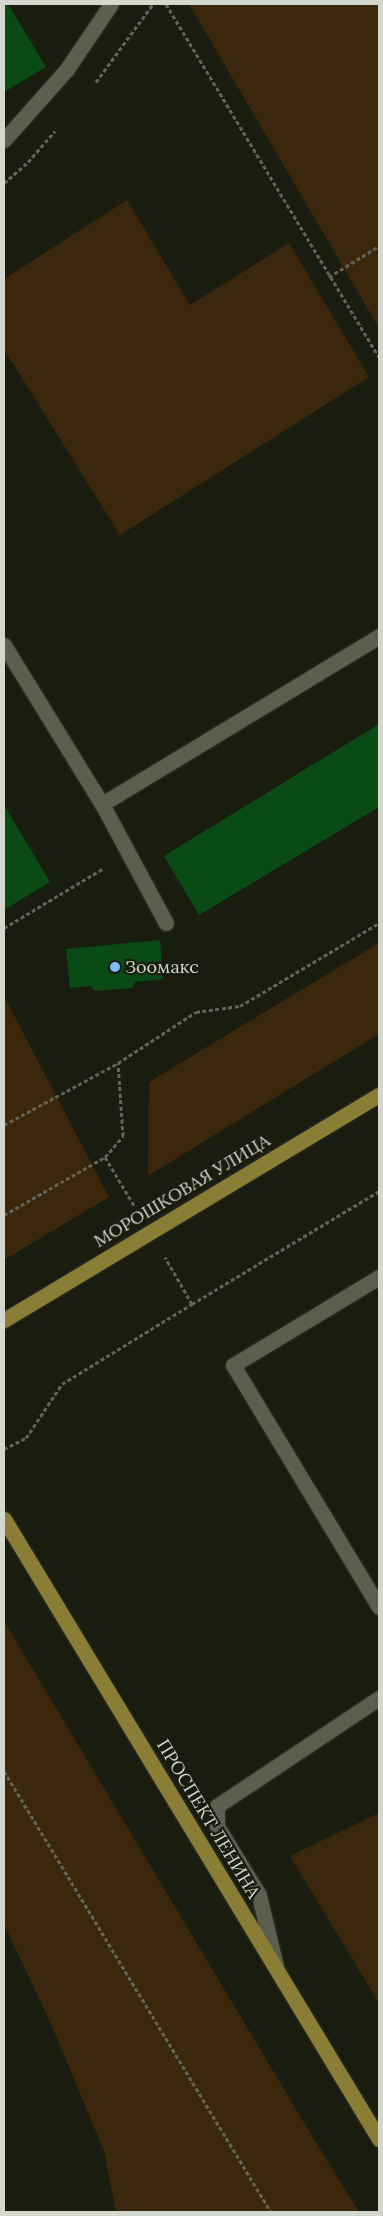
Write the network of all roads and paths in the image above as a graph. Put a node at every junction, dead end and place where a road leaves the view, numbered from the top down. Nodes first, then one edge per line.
1 (111, 4) edge
2 (166, 4) edge
3 (4, 140) edge
4 (379, 246) edge
5 (330, 277) junction
6 (379, 357) edge
7 (379, 636) edge
8 (4, 645) edge
9 (102, 804) junction
10 (130, 853) junction
11 (166, 923) dead end
12 (379, 923) edge
13 (4, 928) edge
14 (118, 1063) junction
15 (379, 1094) edge
16 (4, 1125) edge
17 (105, 1157) dead end
18 (379, 1191) edge
19 (379, 1277) edge
20 (192, 1304) dead end
21 (4, 1320) edge
22 (26, 1438) dead end
23 (4, 1449) edge
24 (4, 1519) edge
25 (379, 1608) edge
26 (379, 1698) edge
27 (4, 1771) edge
28 (276, 1967) junction
29 (379, 2139) edge
30 (271, 2212) edge

1 - 3 lane
2 - 5 path
4 - 5 path
5 - 6 path
7 - 9 lane
8 - 9 lane
9 - 10 lane
10 - 11 lane
10 - 13 path
12 - 14 path
14 - 16 path
14 - 17 path
15 - 21 main road, МОРОШКОВАЯ УЛИЦА
18 - 20 path
19 - 25 lane
22 - 23 path
24 - 28 main road, ПРОСПЕКТ ЛЕНИНА
26 - 28 lane
27 - 30 path
28 - 29 main road, ПРОСПЕКТ ЛЕНИНА

